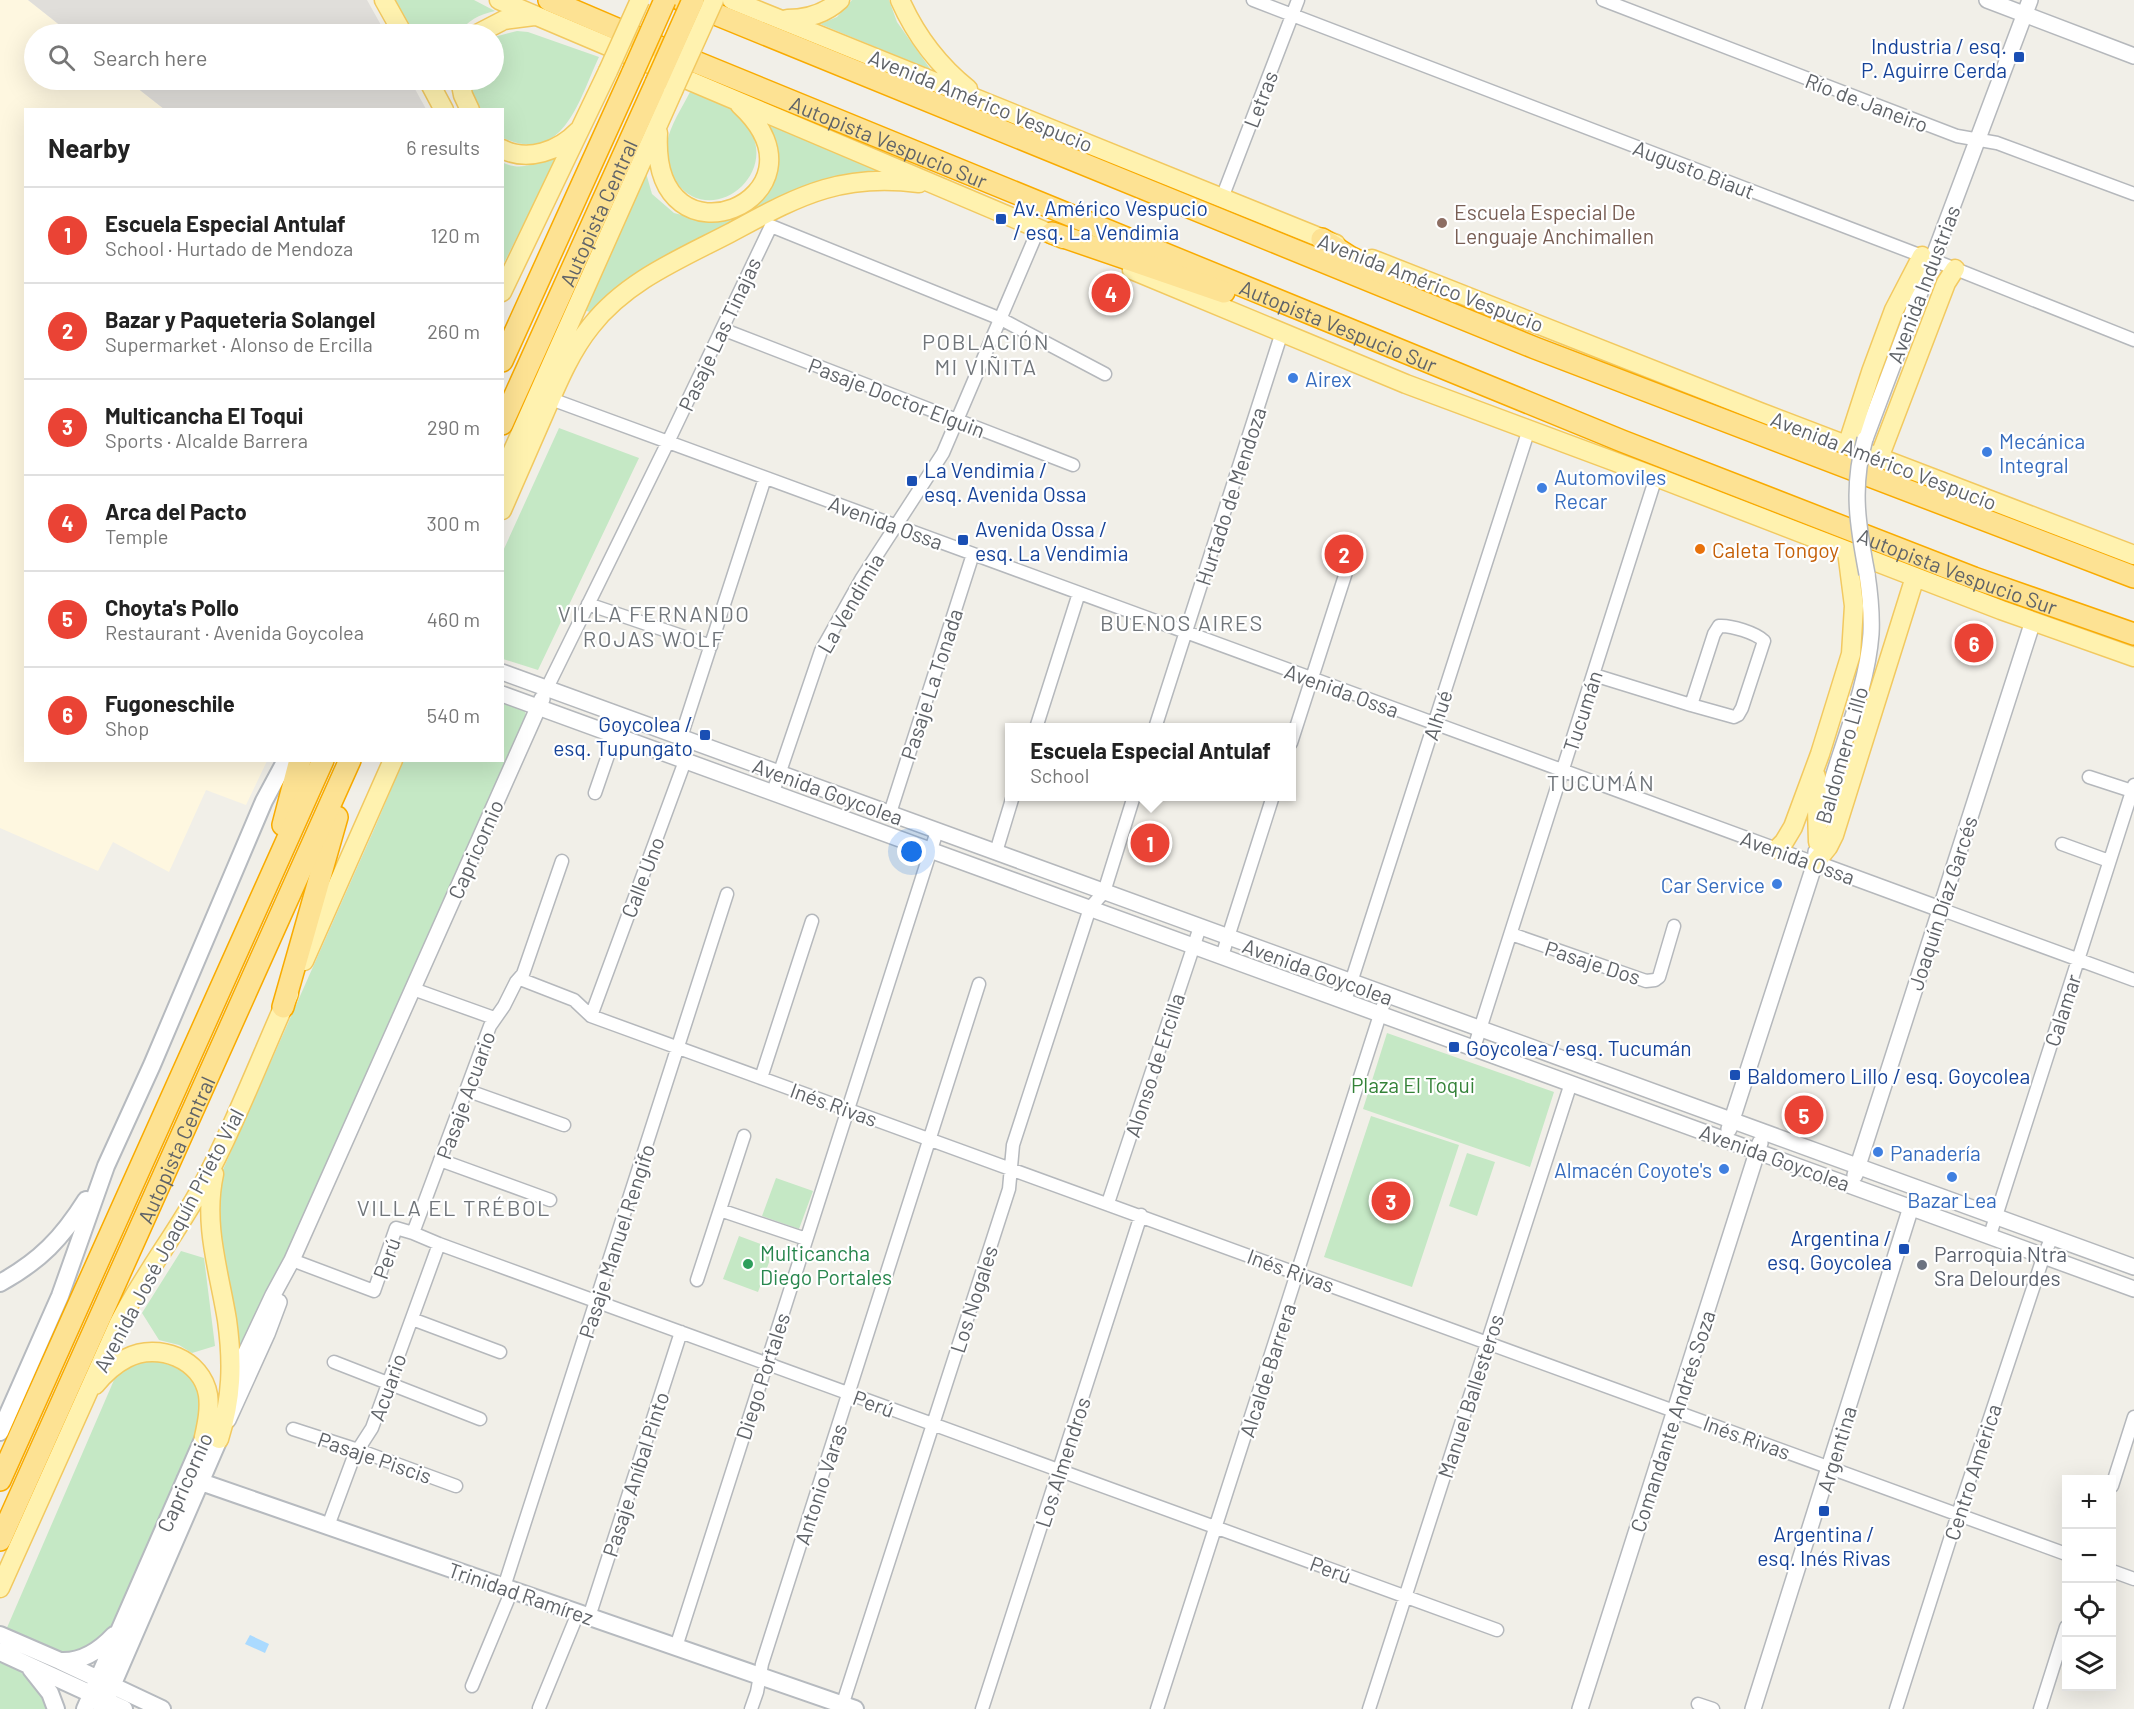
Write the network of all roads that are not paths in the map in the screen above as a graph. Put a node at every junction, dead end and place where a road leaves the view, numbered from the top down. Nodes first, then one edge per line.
1 (384, 0) edge
2 (499, 0) edge
3 (549, 0) edge
4 (640, 0) edge
5 (665, 0) edge
6 (681, 0) edge
7 (693, 0) edge
8 (714, 0) edge
9 (732, 0) edge
10 (840, 0) edge
11 (900, 0) edge
12 (1252, 0) edge
13 (1298, 0) edge
14 (1603, 0) edge
15 (1987, 0) edge
16 (2028, 7) edge
17 (1292, 15) junction
18 (534, 16) junction
19 (781, 19) junction
20 (397, 24) edge
21 (494, 24) edge
22 (2134, 56) edge
23 (664, 87) junction
24 (433, 90) edge
25 (462, 90) edge
26 (732, 98) junction
27 (984, 102) junction
28 (443, 108) edge
29 (469, 108) edge
30 (660, 120) junction
31 (583, 126) junction
32 (1978, 140) junction
33 (504, 150) edge
34 (945, 188) junction
35 (2134, 194) edge
36 (1222, 198) junction
37 (1046, 230) junction
38 (1322, 239) junction
39 (1927, 258) junction
40 (1955, 269) junction
41 (504, 288) edge
42 (1001, 320) junction
43 (722, 329) junction
44 (1347, 329) junction
45 (1282, 332) junction
46 (2134, 340) edge
47 (1536, 348) junction
48 (504, 357) edge
49 (1105, 374) dead end
50 (550, 399) junction
51 (504, 420) edge
52 (958, 420) junction
53 (1529, 429) junction
54 (668, 442) junction
55 (1847, 446) junction
56 (1879, 458) junction
57 (1073, 465) dead end
58 (504, 471) edge
59 (1656, 477) junction
60 (765, 478) junction
61 (504, 505) edge
62 (896, 526) junction
63 (1847, 551) junction
64 (972, 554) junction
65 (2134, 555) edge
66 (1349, 563) dead end
67 (1868, 574) joint
68 (1916, 577) junction
69 (2134, 577) edge
70 (1079, 593) junction
71 (588, 604) junction
72 (2033, 621) junction
73 (1186, 633) junction
74 (2134, 634) edge
75 (711, 646) junction
76 (2134, 657) edge
77 (504, 673) edge
78 (1594, 675) junction
79 (1312, 679) junction
80 (547, 688) junction
81 (504, 695) edge
82 (1691, 705) junction
83 (538, 707) junction
84 (1038, 723) edge
85 (1157, 723) edge
86 (1434, 724) junction
87 (1296, 728) edge
88 (615, 735) junction
89 (681, 737) junction
90 (1820, 754) junction
91 (685, 761) junction
92 (285, 762) edge
93 (299, 762) edge
94 (322, 762) edge
95 (351, 762) edge
96 (351, 762) edge
97 (392, 762) edge
98 (1563, 771) junction
99 (780, 773) junction
100 (2090, 777) dead end
101 (2133, 788) edge
102 (772, 792) junction
103 (595, 793) dead end
104 (1011, 801) edge
105 (1132, 801) edge
106 (1272, 801) edge
107 (890, 813) junction
108 (937, 831) junction
109 (1818, 842) junction
110 (2062, 844) dead end
111 (1777, 849) junction
112 (931, 850) junction
113 (996, 852) junction
114 (562, 861) dead end
115 (2109, 861) junction
116 (1815, 863) junction
117 (265, 889) junction
118 (1104, 892) junction
119 (727, 894) dead end
120 (1090, 908) junction
121 (1940, 909) junction
122 (812, 921) dead end
123 (1674, 926) dead end
124 (1200, 927) junction
125 (1511, 934) junction
126 (1228, 938) junction
127 (1193, 946) junction
128 (1222, 956) junction
129 (2078, 960) junction
130 (520, 980) junction
131 (2134, 980) edge
132 (1351, 983) junction
133 (979, 984) dead end
134 (413, 989) junction
135 (1386, 996) junction
136 (1345, 1001) junction
137 (283, 1007) junction
138 (1381, 1014) junction
139 (591, 1016) junction
140 (494, 1018) junction
141 (1480, 1030) junction
142 (678, 1047) junction
143 (1474, 1048) junction
144 (761, 1078) junction
145 (1571, 1083) junction
146 (466, 1090) junction
147 (848, 1109) junction
148 (1732, 1121) junction
149 (564, 1125) dead end
150 (1764, 1132) junction
151 (744, 1136) dead end
152 (931, 1139) junction
153 (1725, 1139) junction
154 (222, 1146) junction
155 (1758, 1151) junction
156 (440, 1160) junction
157 (106, 1166) junction
158 (1858, 1167) junction
159 (1011, 1168) junction
160 (1852, 1185) junction
161 (1917, 1188) junction
162 (550, 1200) dead end
163 (1108, 1203) junction
164 (1911, 1207) junction
165 (720, 1210) junction
166 (1141, 1215) junction
167 (1996, 1217) junction
168 (414, 1233) junction
169 (1990, 1235) junction
170 (2052, 1237) junction
171 (806, 1239) junction
172 (439, 1244) junction
173 (2044, 1256) junction
174 (292, 1260) junction
175 (2134, 1267) edge
176 (1298, 1272) junction
177 (697, 1280) dead end
178 (0, 1283) edge
179 (2134, 1289) edge
180 (596, 1301) junction
181 (412, 1319) junction
182 (681, 1332) junction
183 (1487, 1342) junction
184 (500, 1352) dead end
185 (334, 1362) dead end
186 (766, 1363) junction
187 (388, 1384) junction
188 (231, 1385) junction
189 (849, 1393) junction
190 (85, 1398) junction
191 (1675, 1411) junction
192 (2134, 1417) edge
193 (480, 1419) dead end
194 (932, 1424) junction
195 (293, 1429) dead end
196 (0, 1432) edge
197 (211, 1438) junction
198 (358, 1450) junction
199 (1830, 1468) junction
200 (1059, 1470) junction
201 (2116, 1475) edge
202 (0, 1480) edge
203 (193, 1481) junction
204 (456, 1486) dead end
205 (1958, 1514) junction
206 (328, 1526) junction
207 (1216, 1527) junction
208 (0, 1540) edge
209 (2062, 1552) edge
210 (2116, 1572) edge
211 (2134, 1579) edge
212 (0, 1587) edge
213 (508, 1589) junction
214 (1406, 1597) junction
215 (583, 1615) junction
216 (121, 1628) junction
217 (1497, 1630) dead end
218 (0, 1635) edge
219 (2064, 1637) edge
220 (676, 1647) junction
221 (0, 1652) edge
222 (60, 1661) junction
223 (24, 1662) junction
224 (760, 1676) junction
225 (106, 1682) junction
226 (472, 1686) dead end
227 (96, 1703) edge
228 (1698, 1704) dead end
229 (539, 1708) edge
230 (847, 1708) edge
231 (56, 1709) edge
232 (124, 1709) edge
233 (162, 1709) edge
234 (751, 1709) edge
235 (982, 1709) edge
236 (1158, 1709) edge
237 (1369, 1709) edge
238 (1580, 1709) edge
239 (1713, 1709) edge
240 (1752, 1709) edge
241 (1896, 1709) edge
242 (2040, 1709) edge

1 - 20 main road
2 - 18 main road
3 - 44 highway, Autopista Vespucio Sur
4 - 31 main road, bridge
5 - 48 highway, Autopista Central, bridge
6 - 47 highway
7 - 23 highway, Autopista Central, bridge
8 - 23 main road, bridge
9 - 19 main road, Avenida Américo Vespucio
10 - 19 main road
11 - 27 main road
12 - 17 street, Augusto Biaut
13 - 17 street, Letras
14 - 32 street, Río de Janeiro
15 - 16 street
16 - 22 street
16 - 32 street, Avenida Industrias
17 - 36 street, Letras
17 - 39 street, Augusto Biaut
18 - 21 main road
18 - 26 main road
19 - 27 main road, Avenida Américo Vespucio
23 - 30 main road
23 - 51 highway, Autopista Central
24 - 28 main road
25 - 29 main road
26 - 30 main road
26 - 34 main road
27 - 36 main road, Avenida Américo Vespucio
30 - 58 main road
31 - 33 main road
31 - 41 main road
32 - 35 street, Río de Janeiro
32 - 39 street, Avenida Industrias
34 - 37 main road
34 - 50 main road
36 - 38 main road, Avenida Américo Vespucio
37 - 42 street, La Vendimia
37 - 44 highway
37 - 45 main road
38 - 47 highway
38 - 55 main road, Avenida Américo Vespucio
39 - 40 street, Augusto Biaut
39 - 55 main road
39 - 67 street, Avenida Industrias, bridge
40 - 46 street, Augusto Biaut
40 - 56 main road
42 - 43 street, Pasaje Las Tinajas
42 - 49 street
42 - 52 street, La Vendimia
43 - 52 street, Pasaje Doctor Elguin
43 - 54 street, Pasaje Las Tinajas
44 - 74 highway, Autopista Vespucio Sur
45 - 53 main road
45 - 73 street, Hurtado de Mendoza
47 - 69 highway
50 - 54 street, Avenida Ossa
50 - 61 main road
52 - 57 street, Pasaje Doctor Elguin
52 - 62 street, La Vendimia
53 - 59 main road
53 - 86 street, Alhué
54 - 60 street, Avenida Ossa
54 - 71 street, Capricornio
55 - 56 main road, Avenida Américo Vespucio
56 - 65 main road, Avenida Américo Vespucio
59 - 63 main road
59 - 78 street, Tucumán
60 - 62 street, Avenida Ossa
60 - 75 street
62 - 64 street, Avenida Ossa
62 - 99 street, La Vendimia
63 - 68 main road
63 - 90 main road
64 - 70 street, Avenida Ossa
64 - 107 street, Pasaje La Tonada
66 - 79 street
67 - 109 street, Baldomero Lillo
68 - 72 main road
68 - 116 main road
70 - 73 street, Avenida Ossa
70 - 84 street
71 - 75 street
71 - 80 street, Capricornio
72 - 76 main road
72 - 121 street, Joaquín Díaz Garcés
73 - 79 street, Avenida Ossa
73 - 85 street, Hurtado de Mendoza
75 - 89 street
77 - 80 street, Avenida Goycolea
78 - 82 street
78 - 98 street, Tucumán
79 - 86 street, Avenida Ossa
79 - 87 street
80 - 83 street, Capricornio
80 - 89 street, Avenida Goycolea
81 - 83 street, Avenida Goycolea
82 - 82 street
83 - 88 street, Avenida Goycolea
83 - 134 street, Capricornio
86 - 98 street, Avenida Ossa
86 - 132 street, Alhué
88 - 91 street, Avenida Goycolea
88 - 103 street
89 - 91 street, Calle Uno
89 - 99 street, Avenida Goycolea
90 - 109 main road
90 - 111 main road
91 - 102 street, Avenida Goycolea
91 - 139 street, Calle Uno
92 - 157 main road
93 - 117 highway
94 - 117 highway, Autopista Central
95 - 137 highway
96 - 208 highway, Autopista Central
97 - 137 main road, Avenida José Joaquín Prieto Vial
98 - 111 street, Avenida Ossa
98 - 125 street, Tucumán
99 - 102 street, La Vendimia
99 - 107 street, Avenida Goycolea
100 - 101 street
101 - 115 street, Calamar
102 - 112 street, Avenida Goycolea
104 - 113 street
105 - 118 street
106 - 126 street
107 - 108 street, Avenida Goycolea
108 - 112 street, Diego Portales
108 - 113 street, Avenida Goycolea
109 - 116 street, Baldomero Lillo
110 - 115 street
111 - 116 street, Avenida Ossa
112 - 120 street, Avenida Goycolea
112 - 147 street, Diego Portales
113 - 118 street, Avenida Goycolea
114 - 130 street, Pasaje Acuario
115 - 129 street, Calamar
116 - 121 street, Avenida Ossa
116 - 148 street, Baldomero Lillo
117 - 202 highway, Autopista Central
118 - 120 street, Los Nogales
118 - 124 street, Avenida Goycolea
119 - 142 street, Pasaje Manuel Rengifo
120 - 127 street, Avenida Goycolea
120 - 159 street, Los Nogales
121 - 129 street, Avenida Ossa
121 - 158 street, Joaquín Díaz Garcés
122 - 144 street
123 - 125 street, Pasaje Dos
124 - 126 street, Avenida Goycolea
124 - 127 street, Alonso de Ercilla
125 - 141 street, Tucumán
126 - 128 street
126 - 132 street, Avenida Goycolea
127 - 128 street, Avenida Goycolea
127 - 163 street, Alonso de Ercilla
128 - 136 street, Avenida Goycolea
129 - 131 street, Avenida Ossa
129 - 167 street, Calamar
130 - 139 street, Inés Rivas
130 - 140 street, Pasaje Acuario
132 - 135 street, Avenida Goycolea
132 - 136 street, Alhué
133 - 152 street, Antonio Varas
134 - 140 street
134 - 174 street, Capricornio
135 - 138 street, Alcalde Barrera
135 - 141 street, Avenida Goycolea
136 - 138 street, Avenida Goycolea
137 - 154 main road, Avenida José Joaquín Prieto Vial
138 - 143 street, Avenida Goycolea
138 - 176 street, Alcalde Barrera
139 - 142 street, Inés Rivas
140 - 146 street, Pasaje Acuario
141 - 143 street, Tucumán
141 - 148 street, Avenida Goycolea
142 - 144 street, Inés Rivas
142 - 180 street, Pasaje Manuel Rengifo
143 - 145 street, Avenida Goycolea
144 - 147 street, Inés Rivas
145 - 153 street, Avenida Goycolea
145 - 183 street, Manuel Ballesteros
146 - 149 street
146 - 156 street, Pasaje Acuario
147 - 152 street, Inés Rivas
147 - 171 street, Diego Portales
148 - 150 street, Avenida Goycolea
148 - 153 street, Baldomero Lillo
150 - 155 street, Comandante Andrés Soza
150 - 158 street, Avenida Goycolea
151 - 165 street
152 - 159 street, Inés Rivas
152 - 189 street, Antonio Varas
153 - 155 street, Avenida Goycolea
154 - 188 main road
154 - 190 main road, Avenida José Joaquín Prieto Vial
155 - 160 street, Avenida Goycolea
155 - 191 street, Comandante Andrés Soza
156 - 162 street
156 - 168 street, Pasaje Acuario
157 - 178 main road
157 - 196 main road
158 - 160 street, Joaquín Díaz Garcés
158 - 161 street, Avenida Goycolea
159 - 163 street, Inés Rivas
159 - 194 street, Los Nogales
160 - 164 street, Avenida Goycolea
161 - 164 street, Argentina
161 - 167 street, Avenida Goycolea
163 - 166 street, Inés Rivas
164 - 169 street, Avenida Goycolea
164 - 199 street, Argentina
165 - 171 street
165 - 177 street
166 - 176 street, Inés Rivas
166 - 200 street, Los Almendros
167 - 169 street, Calamar
167 - 170 street, Avenida Goycolea
168 - 172 street, Perú
168 - 174 street, Perú
169 - 173 street, Avenida Goycolea
170 - 173 street, Centro América
170 - 175 street, Avenida Goycolea
171 - 186 street, Diego Portales
172 - 180 street, Perú
172 - 181 street, Acuario
173 - 179 street, Avenida Goycolea
173 - 205 street, Centro América
174 - 188 street, Capricornio
174 - 197 street, Capricornio
176 - 183 street, Inés Rivas
176 - 207 street, Alcalde Barrera
180 - 182 street, Perú
180 - 213 street, Pasaje Manuel Rengifo
181 - 184 street
181 - 187 street, Acuario
182 - 186 street, Perú
182 - 215 street, Pasaje Aníbal Pinto
183 - 191 street, Inés Rivas
183 - 214 street, Manuel Ballesteros
185 - 187 street
186 - 189 street, Perú
186 - 220 street, Diego Portales
187 - 193 street
187 - 198 street, Acuario
188 - 197 main road
189 - 194 street, Perú
189 - 224 street, Antonio Varas
190 - 197 main road
190 - 212 main road, Avenida José Joaquín Prieto Vial
191 - 199 street, Inés Rivas
191 - 238 street, Comandante Andrés Soza
192 - 201 street
194 - 200 street, Perú
194 - 230 street, Los Nogales
195 - 198 street, Pasaje Piscis
197 - 203 main road, Capricornio
198 - 204 street, Pasaje Piscis
198 - 206 street, Acuario
199 - 205 street, Inés Rivas
199 - 240 street, Argentina
200 - 207 street, Perú
200 - 235 street, Los Almendros
203 - 206 main road, Trinidad Ramírez
203 - 216 main road, Capricornio
203 - 225 main road, Capricornio
205 - 209 street, Inés Rivas
205 - 241 street, Centro América
206 - 213 main road, Trinidad Ramírez
207 - 214 street, Perú
207 - 236 street, Alcalde Barrera
210 - 211 street
213 - 215 main road, Trinidad Ramírez
213 - 226 street, Pasaje Manuel Rengifo
214 - 217 street, Perú
214 - 237 street, Manuel Ballesteros
215 - 220 main road, Trinidad Ramírez
215 - 229 street, Pasaje Aníbal Pinto
216 - 222 main road
216 - 225 main road, Capricornio
218 - 222 main road
219 - 242 street
220 - 224 main road, Trinidad Ramírez
221 - 223 main road
222 - 225 main road
223 - 227 main road
223 - 231 main road
224 - 230 main road, Trinidad Ramírez
224 - 234 street, Antonio Varas
225 - 227 main road, Capricornio
225 - 233 main road
227 - 232 main road
228 - 239 street

